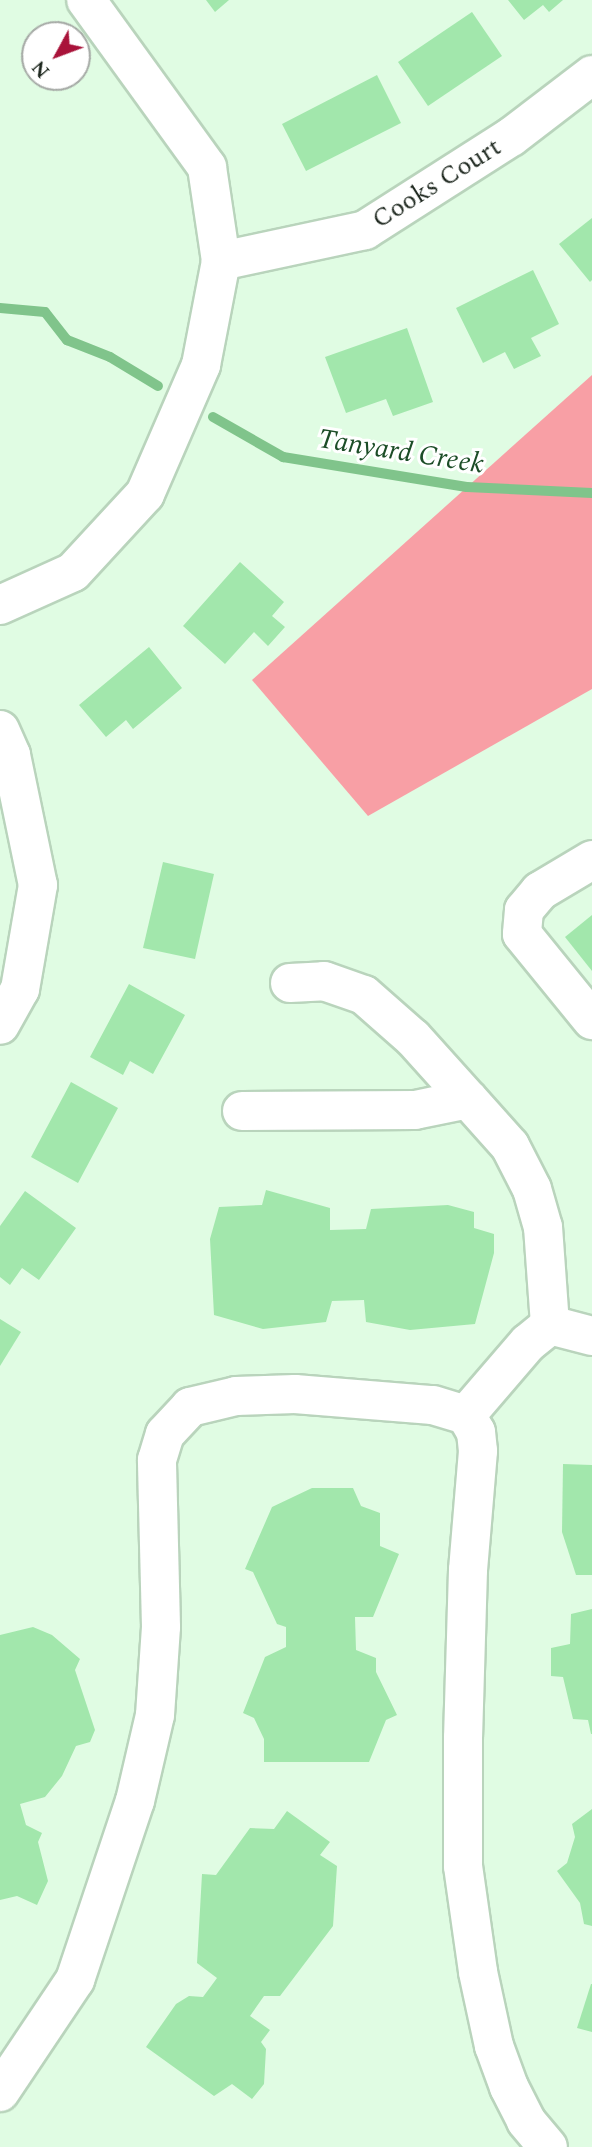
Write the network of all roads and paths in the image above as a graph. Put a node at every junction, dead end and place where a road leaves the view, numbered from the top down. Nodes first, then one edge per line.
1 (86, 0) edge
2 (592, 75) edge
3 (221, 261) junction
4 (0, 605) edge
5 (0, 730) edge
6 (592, 860) edge
7 (290, 983) dead end
8 (592, 1020) edge
9 (0, 1025) edge
10 (468, 1099) junction
11 (242, 1111) dead end
12 (550, 1325) junction
13 (592, 1336) edge
14 (466, 1415) junction
15 (0, 2092) edge
16 (548, 2147) edge

1 - 3 street
2 - 3 street, Cooks Court
3 - 4 street
5 - 9 street
6 - 8 street
7 - 10 street
10 - 11 street
10 - 12 street
12 - 13 street
12 - 14 street
14 - 15 street
14 - 16 street

